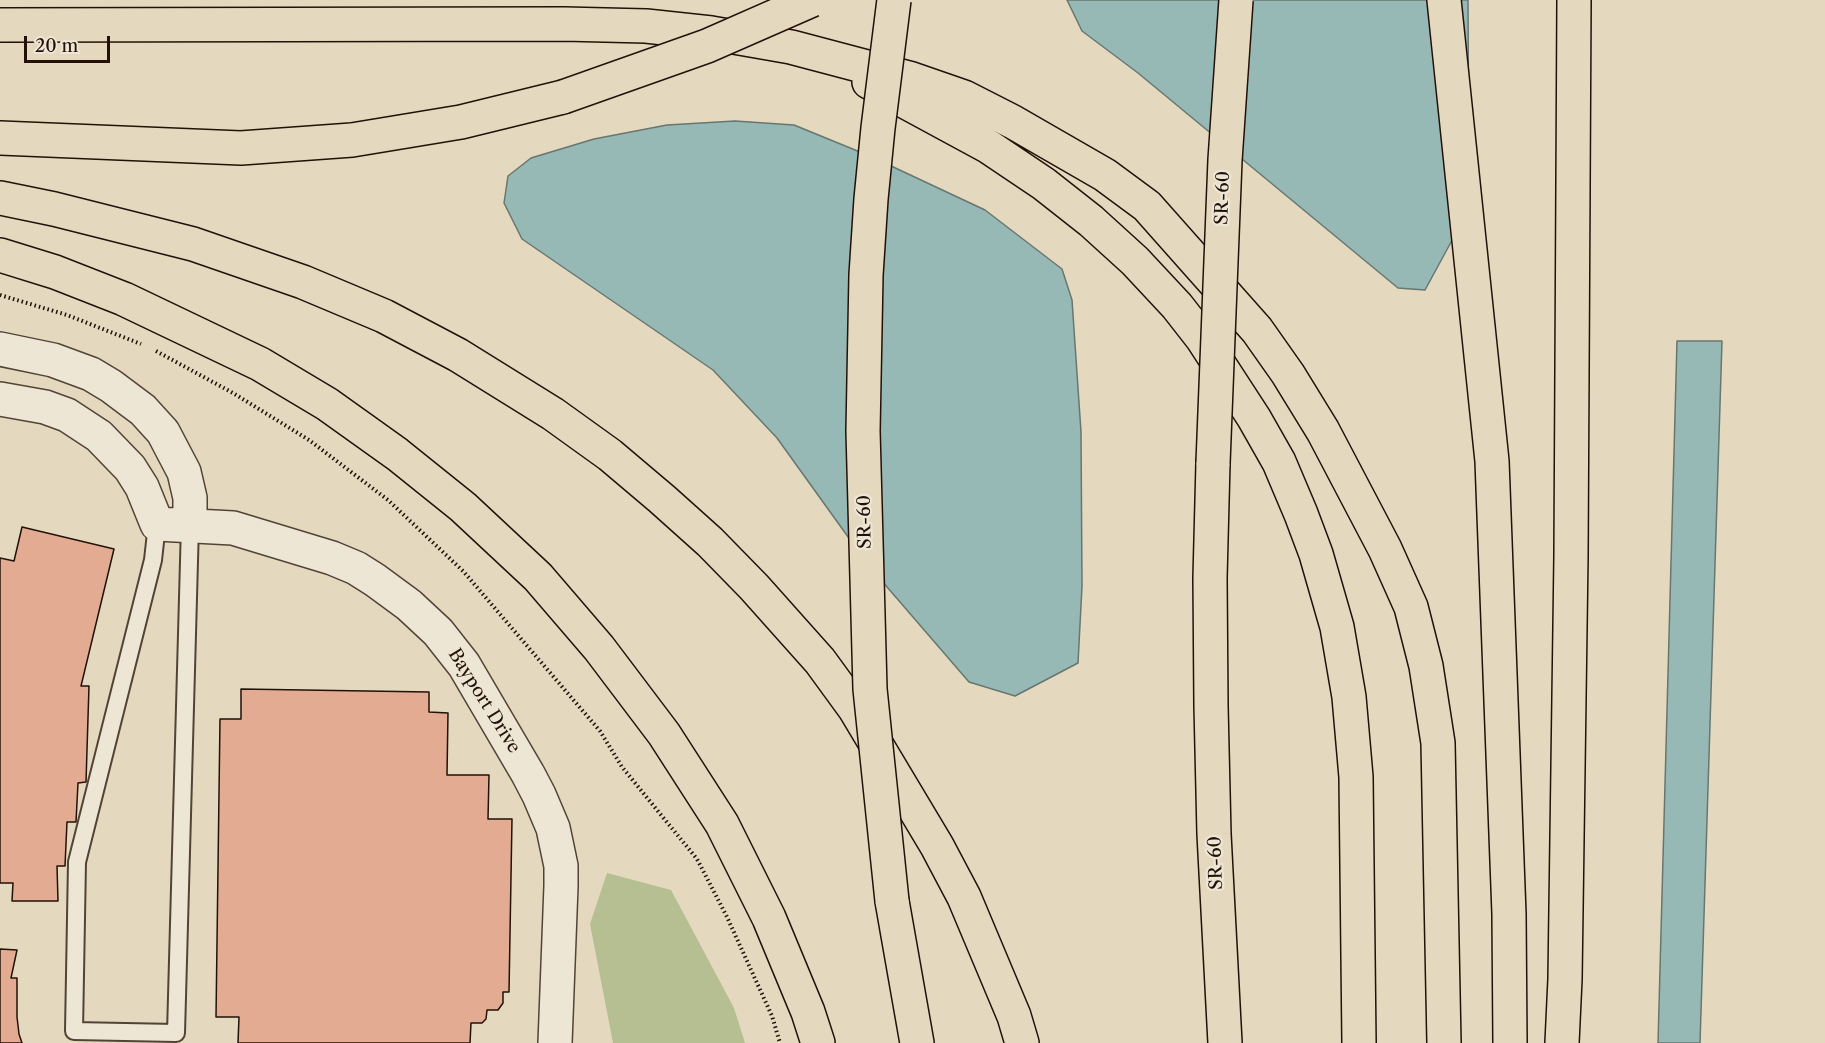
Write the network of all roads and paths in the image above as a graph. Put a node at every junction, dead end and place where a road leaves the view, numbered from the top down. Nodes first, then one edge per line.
1 (812, 0) edge
2 (894, 0) edge
3 (1236, 0) edge
4 (1444, 0) edge
5 (1574, 0) edge
6 (0, 25) edge
7 (791, 47) junction
8 (0, 138) edge
9 (0, 198) edge
10 (0, 255) edge
11 (0, 349) edge
12 (0, 399) edge
13 (157, 524) junction
14 (190, 525) junction
15 (555, 1043) edge
16 (818, 1043) edge
17 (917, 1043) edge
18 (1022, 1043) edge
19 (1225, 1043) edge
20 (1359, 1043) edge
21 (1444, 1043) edge
22 (1510, 1043) edge
23 (1562, 1043) edge

1 - 8 highway, bridge
2 - 17 highway, SR-60 / SR-60, bridge
3 - 19 highway, SR-60 / SR-60, bridge
4 - 22 highway
5 - 23 highway
6 - 7 highway
7 - 20 highway
7 - 21 highway
9 - 18 highway
10 - 16 highway
11 - 14 street
12 - 13 street
13 - 14 street, Bayport Drive
13 - 14 lane
14 - 15 street, Bayport Drive

